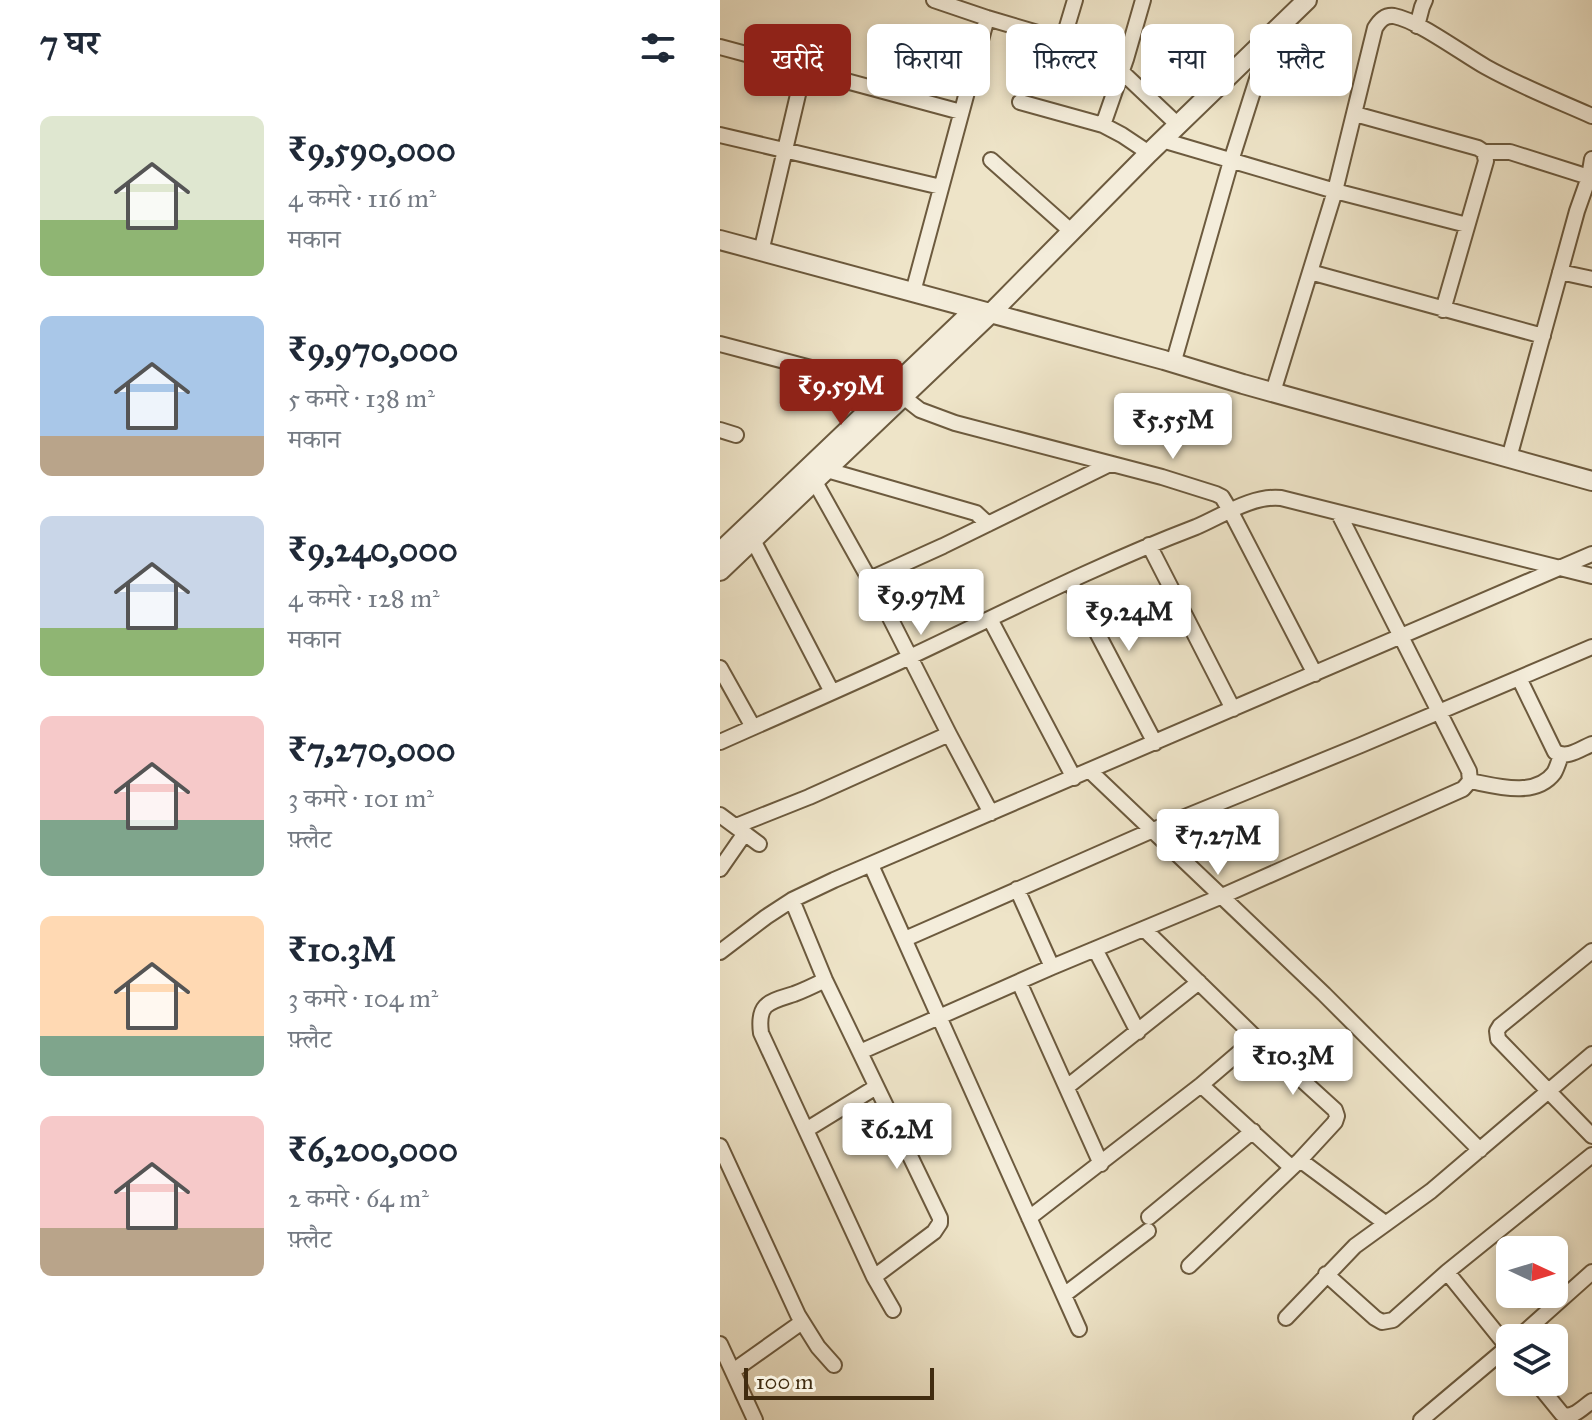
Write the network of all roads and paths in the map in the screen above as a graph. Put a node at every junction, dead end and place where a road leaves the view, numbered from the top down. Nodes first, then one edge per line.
1 (934, 0) edge
2 (1075, 0) edge
3 (1143, 0) edge
4 (1307, 0) edge
5 (1425, 0) edge
6 (987, 18) junction
7 (1008, 24) edge
8 (1068, 24) edge
9 (1282, 24) edge
10 (1417, 26) junction
11 (720, 47) edge
12 (744, 53) edge
13 (1250, 55) edge
14 (1125, 63) edge
15 (1125, 67) edge
16 (851, 82) edge
17 (798, 96) edge
18 (1113, 96) edge
19 (1252, 96) edge
20 (1020, 102) dead end
21 (961, 112) junction
22 (1355, 114) junction
23 (1592, 116) edge
24 (1103, 125) junction
25 (1178, 125) junction
26 (720, 135) edge
27 (1155, 146) junction
28 (785, 151) junction
29 (1484, 152) junction
30 (1592, 159) edge
31 (991, 160) dead end
32 (1231, 161) junction
33 (1590, 177) edge
34 (941, 187) junction
35 (1335, 191) junction
36 (1467, 225) junction
37 (1072, 232) junction
38 (720, 242) edge
39 (761, 252) junction
40 (1310, 272) junction
41 (1560, 272) junction
42 (1592, 279) edge
43 (913, 292) junction
44 (1443, 310) junction
45 (983, 311) junction
46 (1543, 336) junction
47 (720, 344) edge
48 (1173, 364) junction
49 (1273, 392) junction
50 (892, 395) junction
51 (720, 430) edge
52 (736, 435) dead end
53 (1509, 458) junction
54 (1110, 464) junction
55 (821, 476) junction
56 (1592, 481) edge
57 (1231, 512) junction
58 (1339, 514) junction
59 (988, 524) junction
60 (753, 540) junction
61 (1149, 545) junction
62 (720, 552) edge
63 (1592, 554) edge
64 (1561, 567) junction
65 (720, 571) edge
66 (1592, 576) edge
67 (870, 579) junction
68 (1070, 581) junction
69 (990, 619) junction
70 (1401, 636) junction
71 (1592, 647) edge
72 (910, 657) junction
73 (720, 668) edge
74 (1315, 674) junction
75 (1519, 678) junction
76 (832, 692) junction
77 (1233, 709) junction
78 (1440, 711) junction
79 (753, 727) junction
80 (949, 734) junction
81 (720, 742) edge
82 (1155, 743) junction
83 (1592, 744) edge
84 (1561, 755) junction
85 (1090, 771) junction
86 (1074, 778) junction
87 (1470, 781) junction
88 (991, 813) junction
89 (720, 815) edge
90 (740, 829) junction
91 (1153, 830) junction
92 (759, 844) dead end
93 (871, 865) junction
94 (720, 869) edge
95 (1017, 889) junction
96 (1220, 897) junction
97 (792, 900) junction
98 (1144, 929) junction
99 (905, 939) junction
100 (1095, 949) junction
101 (1592, 951) edge
102 (720, 952) edge
103 (1052, 967) junction
104 (825, 980) junction
105 (1019, 982) junction
106 (1199, 982) junction
107 (939, 1018) junction
108 (1138, 1032) junction
109 (1256, 1038) junction
110 (860, 1052) junction
111 (1592, 1054) edge
112 (1201, 1085) junction
113 (876, 1087) junction
114 (1067, 1087) junction
115 (1548, 1091) junction
116 (806, 1130) junction
117 (1253, 1131) junction
118 (1592, 1136) edge
119 (720, 1146) edge
120 (1480, 1150) junction
121 (1592, 1155) edge
122 (1101, 1164) junction
123 (1295, 1164) junction
124 (1029, 1218) junction
125 (1385, 1223) junction
126 (1189, 1266) dead end
127 (1447, 1272) junction
128 (1592, 1272) edge
129 (1326, 1274) junction
130 (874, 1277) junction
131 (1064, 1295) junction
132 (893, 1310) dead end
133 (1286, 1318) dead end
134 (802, 1322) junction
135 (1534, 1324) edge
136 (1496, 1328) edge
137 (1079, 1329) dead end
138 (720, 1344) edge
139 (1496, 1358) edge
140 (834, 1365) dead end
141 (733, 1371) junction
142 (1547, 1396) edge
143 (1592, 1401) edge
144 (1430, 1417) edge
145 (755, 1420) edge

1 - 6 street
2 - 8 street
3 - 14 street
4 - 9 street
5 - 10 street
6 - 7 street
6 - 21 street
10 - 22 street
10 - 23 street
11 - 12 street
13 - 25 street
15 - 25 street
16 - 21 street
17 - 28 street
18 - 24 street
19 - 32 street
20 - 24 street
21 - 34 street
22 - 29 street
22 - 35 street
24 - 27 street
25 - 27 street
26 - 28 street
27 - 32 street
27 - 37 street
28 - 34 street
28 - 39 street
29 - 33 street
29 - 36 street
30 - 33 street
31 - 37 street
32 - 35 street
32 - 48 street
33 - 41 street
34 - 43 street
35 - 36 street
35 - 40 street
36 - 44 street
37 - 45 street
38 - 39 street
39 - 43 street
40 - 44 street
40 - 49 street
41 - 42 street
41 - 46 street
43 - 45 street
44 - 46 street
45 - 48 street
45 - 50 street
46 - 53 street
47 - 50 street
48 - 49 street
49 - 53 street
50 - 54 street
50 - 55 street
50 - 62 street
51 - 52 street
53 - 56 street
54 - 57 street
54 - 59 street
55 - 59 street
55 - 60 street
55 - 67 street
57 - 58 street
57 - 61 street
57 - 74 street
58 - 64 street
58 - 70 street
59 - 67 street
60 - 65 street
60 - 76 street
61 - 68 street
61 - 77 street
63 - 64 street
64 - 66 street
64 - 70 street
67 - 72 street
68 - 69 street
68 - 82 street
69 - 72 street
69 - 86 street
70 - 74 street
70 - 78 street
71 - 75 street
72 - 76 street
72 - 80 street
73 - 79 street
74 - 77 street
75 - 78 street
75 - 84 street
76 - 79 street
77 - 82 street
78 - 87 street
78 - 91 street
79 - 81 street
80 - 88 street
80 - 90 street
82 - 85 street
83 - 84 street
84 - 87 street
85 - 86 street
85 - 91 street
86 - 88 street
87 - 96 street
88 - 93 street
89 - 90 street
90 - 92 street
90 - 94 street
91 - 95 street
91 - 96 street
93 - 97 street
93 - 99 street
95 - 99 street
95 - 103 street
96 - 98 street
96 - 120 street
97 - 102 street
97 - 104 street
98 - 100 street
98 - 106 street
99 - 107 street
100 - 103 street
100 - 108 street
101 - 115 street
103 - 105 street
104 - 110 street
104 - 116 street
105 - 107 street
105 - 114 street
106 - 108 street
106 - 109 street
107 - 110 street
107 - 124 street
108 - 114 street
109 - 112 street
109 - 123 street
110 - 113 street
111 - 115 street
112 - 117 street
112 - 122 street
113 - 116 street
113 - 130 street
114 - 122 street
115 - 118 street
115 - 120 street
116 - 130 street
117 - 123 street
117 - 131 street
119 - 134 street
120 - 125 street
121 - 127 street
122 - 124 street
123 - 125 street
123 - 126 street
124 - 131 street
125 - 129 street
127 - 129 street
127 - 136 street
128 - 135 street
129 - 133 street
130 - 132 street
131 - 137 street
134 - 140 street
134 - 141 street
138 - 141 street
139 - 144 street
141 - 145 street
142 - 143 street

